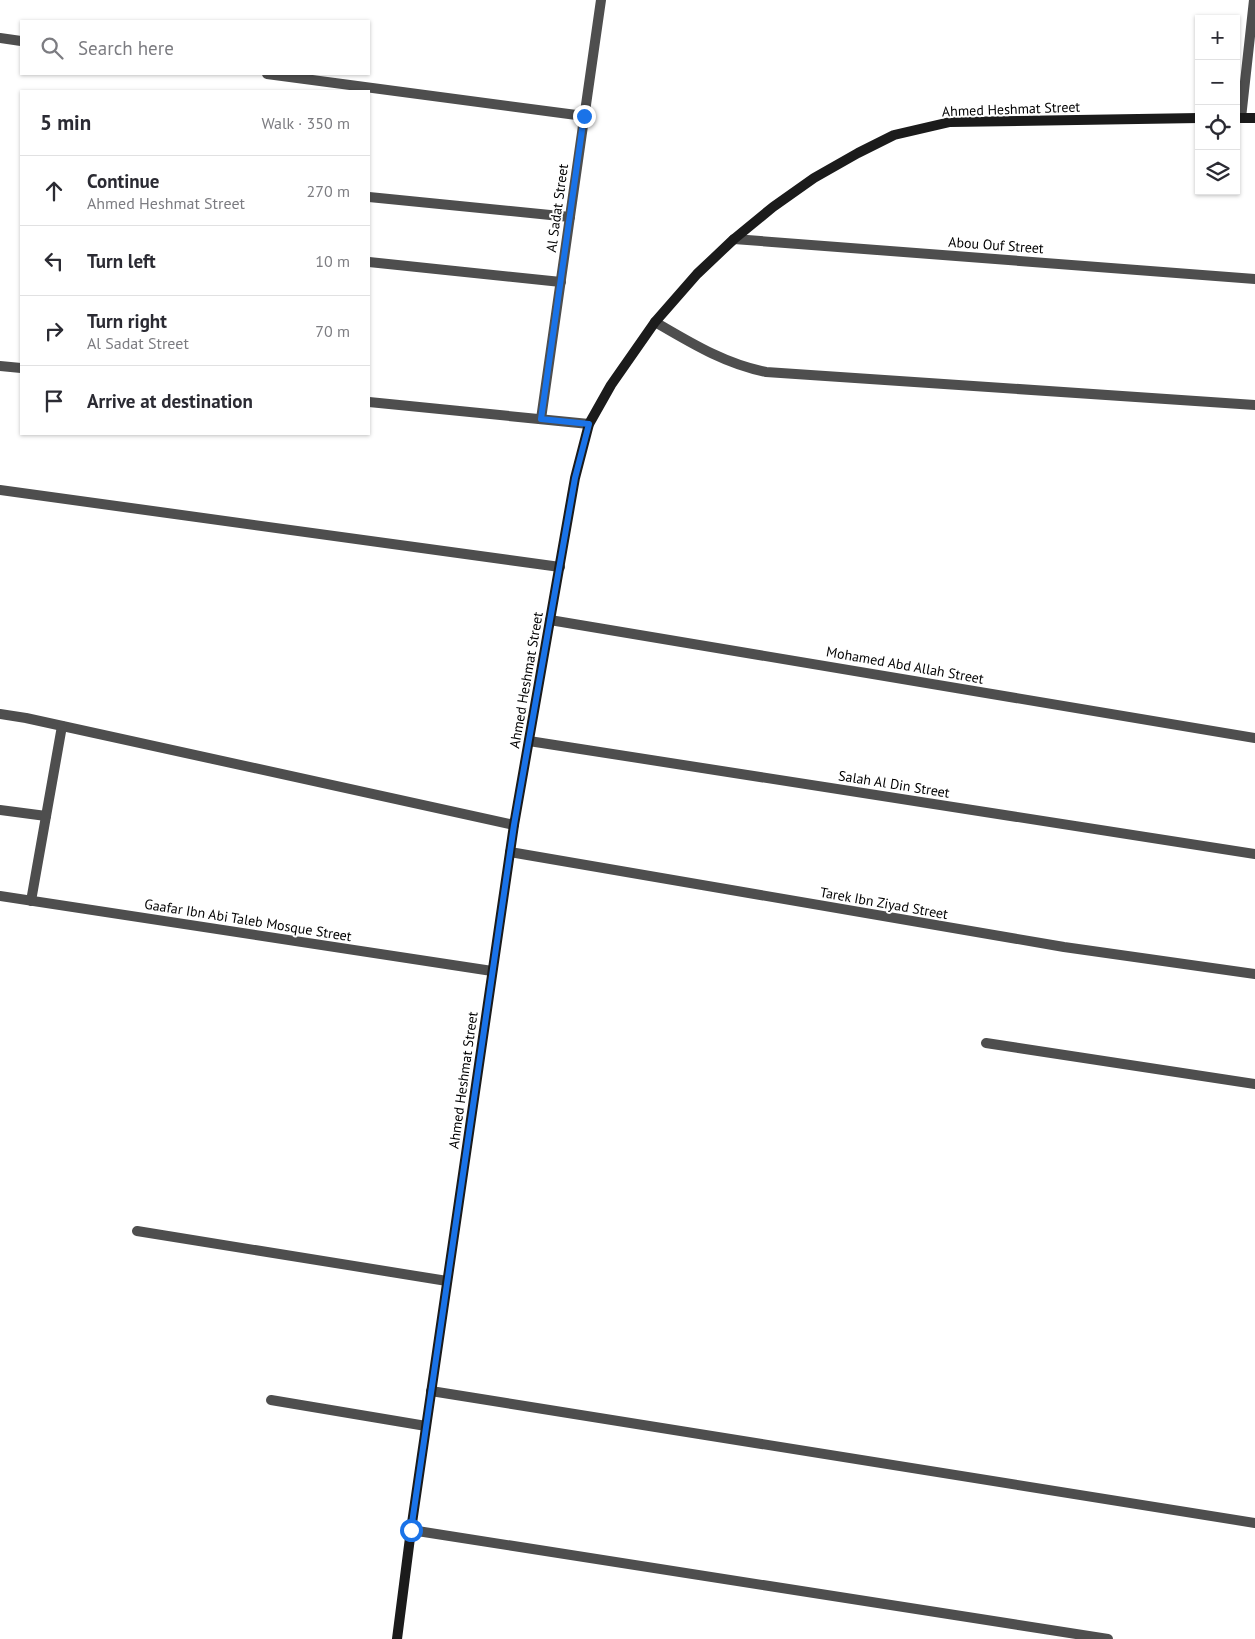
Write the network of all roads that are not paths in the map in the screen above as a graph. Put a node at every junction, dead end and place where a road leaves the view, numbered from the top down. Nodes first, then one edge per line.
1 (601, 0) edge
2 (1254, 0) edge
3 (0, 38) edge
4 (20, 41) edge
5 (275, 75) edge
6 (1240, 110) edge
7 (584, 116) junction
8 (1195, 118) edge
9 (1240, 118) edge
10 (1255, 118) edge
11 (370, 197) edge
12 (570, 217) junction
13 (734, 239) junction
14 (370, 262) edge
15 (1255, 280) edge
16 (561, 282) junction
17 (655, 322) junction
18 (0, 366) edge
19 (20, 368) edge
20 (370, 402) edge
21 (1255, 405) edge
22 (541, 419) junction
23 (589, 424) junction
24 (0, 490) edge
25 (560, 567) junction
26 (550, 620) junction
27 (0, 714) edge
28 (62, 726) junction
29 (1255, 738) edge
30 (529, 741) junction
31 (0, 810) edge
32 (46, 816) junction
33 (514, 825) junction
34 (510, 852) junction
35 (1255, 854) edge
36 (0, 896) edge
37 (31, 901) junction
38 (492, 971) junction
39 (1255, 974) edge
40 (986, 1043) dead end
41 (1255, 1084) edge
42 (137, 1231) dead end
43 (448, 1281) junction
44 (431, 1392) junction
45 (271, 1400) dead end
46 (426, 1426) junction
47 (1255, 1523) edge
48 (411, 1530) junction
49 (397, 1639) edge
50 (1108, 1639) edge

1 - 7 street, Al Sadat Street
2 - 6 street
3 - 4 street
5 - 7 street
7 - 12 street, Al Sadat Street
8 - 13 street, Ahmed Heshmat Street
9 - 10 street
11 - 12 street
12 - 16 street, Al Sadat Street
13 - 15 street, Abou Ouf Street
13 - 17 street, Ahmed Heshmat Street
14 - 16 street
16 - 22 street, Al Sadat Street
17 - 21 street
17 - 23 street, Ahmed Heshmat Street
18 - 19 street
20 - 22 street
22 - 23 street
23 - 25 street, Ahmed Heshmat Street
24 - 25 street
25 - 26 street, Ahmed Heshmat Street
26 - 29 street, Mohamed Abd Allah Street
26 - 30 street, Ahmed Heshmat Street
27 - 28 street
28 - 32 street
28 - 33 street
30 - 33 street, Ahmed Heshmat Street
30 - 35 street, Salah Al Din Street
31 - 32 street
32 - 37 street
33 - 34 street, Ahmed Heshmat Street
34 - 38 street, Ahmed Heshmat Street
34 - 39 street, Tarek Ibn Ziyad Street
36 - 37 street, Gaafar Ibn Abi Taleb Mosque Street
37 - 38 street, Gaafar Ibn Abi Taleb Mosque Street
38 - 43 street, Ahmed Heshmat Street
40 - 41 street
42 - 43 street
43 - 44 street, Ahmed Heshmat Street
44 - 46 street, Ahmed Heshmat Street
44 - 47 street
45 - 46 street
46 - 48 street, Ahmed Heshmat Street
48 - 49 street, Ahmed Heshmat Street
48 - 50 street

